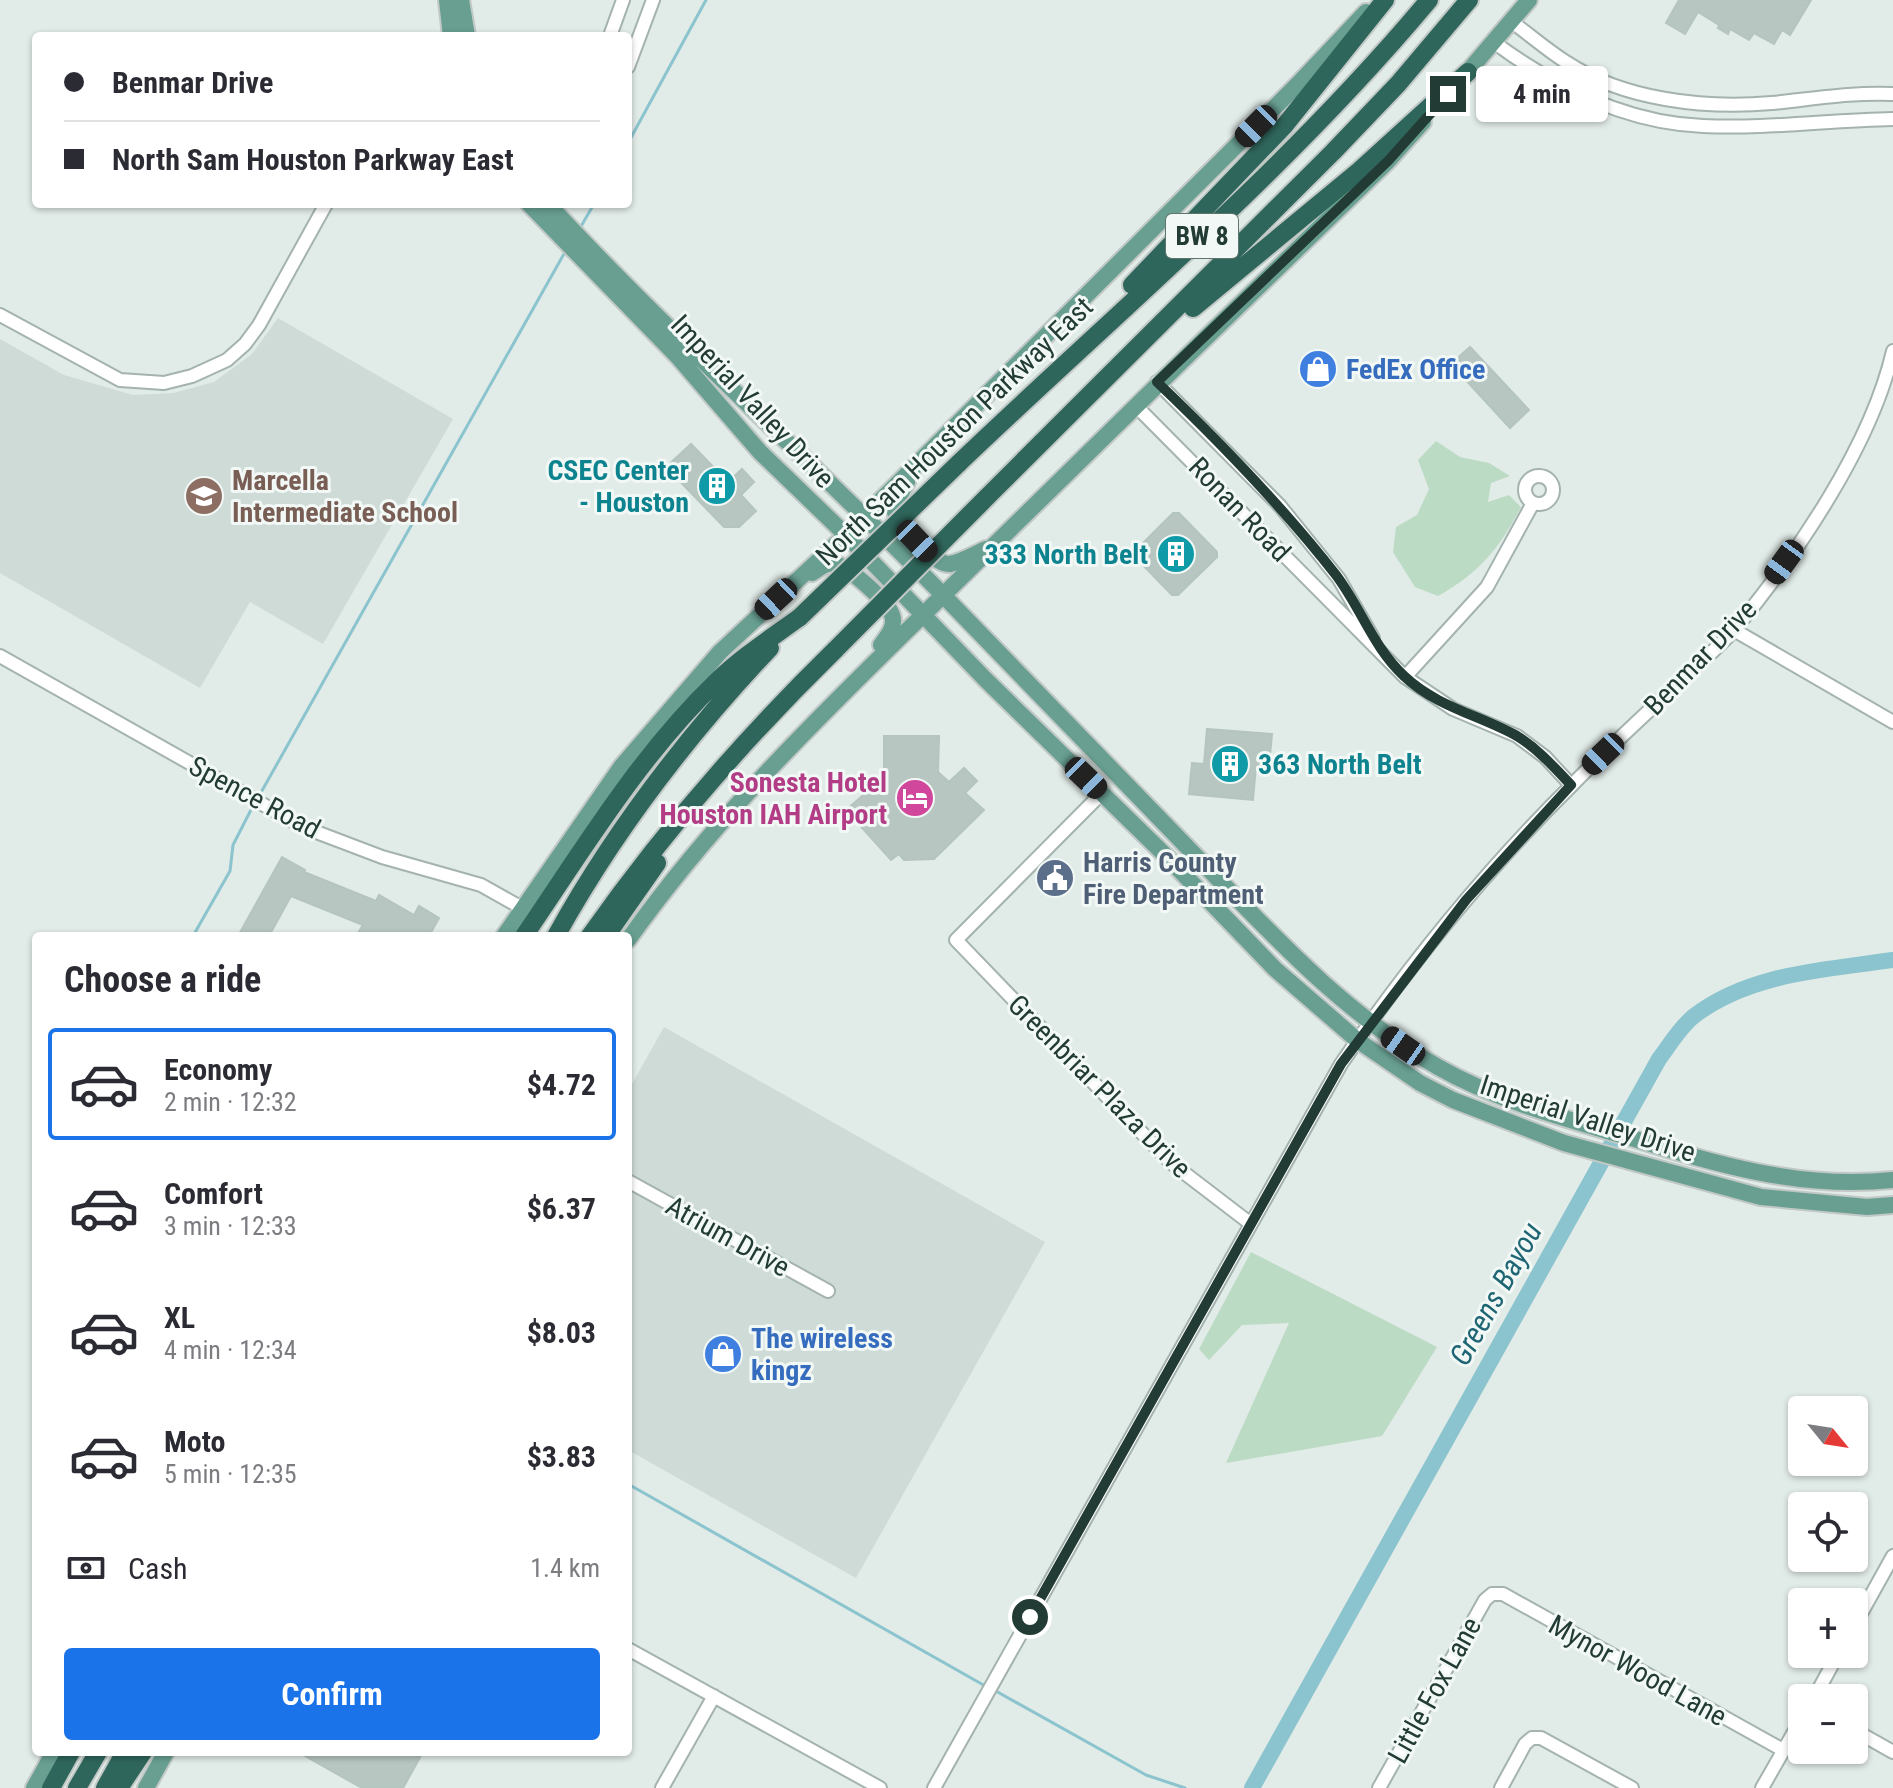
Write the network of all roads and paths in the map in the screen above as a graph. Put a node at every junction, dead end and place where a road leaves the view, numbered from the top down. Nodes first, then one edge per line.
1 (623, 0) edge
2 (653, 0) edge
3 (1378, 0) edge
4 (1385, 0) edge
5 (1427, 0) edge
6 (1469, 0) edge
7 (1529, 0) edge
8 (454, 7) edge
9 (1512, 22) junction
10 (451, 32) edge
11 (465, 32) edge
12 (611, 32) edge
13 (1495, 43) junction
14 (632, 56) edge
15 (1468, 72) junction
16 (1635, 92) junction
17 (1893, 94) edge
18 (1772, 103) junction
19 (1621, 109) junction
20 (1893, 119) edge
21 (1771, 125) junction
22 (324, 208) edge
23 (535, 208) edge
24 (550, 208) edge
25 (557, 224) junction
26 (586, 254) junction
27 (0, 315) edge
28 (1893, 351) edge
29 (1116, 371) junction
30 (1157, 382) junction
31 (729, 383) junction
32 (712, 398) junction
33 (1022, 403) junction
34 (1135, 405) junction
35 (929, 451) junction
36 (1533, 503) dead end
37 (864, 516) junction
38 (846, 535) junction
39 (1308, 541) junction
40 (995, 545) junction
41 (1287, 559) junction
42 (794, 582) junction
43 (942, 594) junction
44 (922, 614) junction
45 (800, 617) junction
46 (1734, 630) junction
47 (1378, 648) junction
48 (0, 656) edge
49 (859, 675) junction
50 (1405, 677) junction
51 (1893, 722) edge
52 (1086, 746) junction
53 (727, 761) junction
54 (1070, 762) junction
55 (1571, 785) junction
56 (1102, 793) junction
57 (589, 876) junction
58 (522, 908) junction
59 (507, 932) edge
60 (527, 932) edge
61 (549, 932) edge
62 (558, 932) edge
63 (593, 932) edge
64 (609, 932) edge
65 (632, 934) edge
66 (1370, 1023) junction
67 (1357, 1040) junction
68 (1502, 1097) junction
69 (1494, 1117) junction
70 (1893, 1180) edge
71 (632, 1183) edge
72 (1893, 1205) edge
73 (1251, 1224) junction
74 (828, 1291) dead end
75 (1893, 1556) edge
76 (1492, 1594) joint
77 (1868, 1601) edge
78 (632, 1651) edge
79 (714, 1696) junction
80 (1868, 1738) edge
81 (1788, 1742) edge
82 (1783, 1750) junction
83 (1893, 1752) edge
84 (52, 1756) edge
85 (69, 1756) edge
86 (87, 1756) edge
87 (95, 1756) edge
88 (123, 1756) edge
89 (140, 1756) edge
90 (164, 1756) edge
91 (34, 1788) edge
92 (51, 1788) edge
93 (75, 1788) edge
94 (105, 1788) edge
95 (119, 1788) edge
96 (146, 1788) edge
97 (662, 1788) edge
98 (880, 1788) edge
99 (934, 1788) edge
100 (1379, 1788) edge
101 (1501, 1788) edge
102 (1632, 1788) edge
103 (1762, 1788) edge

1 - 12 street
2 - 14 street
3 - 35 main road, North Sam Houston Parkway East
4 - 33 highway
5 - 33 highway, North Sam Houston Parkway East / BW 8
6 - 29 highway, BW 8
7 - 9 main road
8 - 10 main road
8 - 11 main road
9 - 13 main road
9 - 16 street
13 - 15 main road
13 - 19 street
15 - 29 highway
15 - 30 main road
16 - 18 street
16 - 19 street
17 - 18 street
18 - 21 street
19 - 21 street
20 - 21 street
22 - 27 street
23 - 25 main road, Imperial Valley Drive
24 - 25 main road, Imperial Valley Drive
25 - 26 main road, Imperial Valley Drive
26 - 31 main road, Imperial Valley Drive
26 - 32 main road, Imperial Valley Drive
28 - 46 street, Benmar Drive
29 - 53 highway, BW 8, bridge
30 - 34 main road
30 - 39 street, Ronan Road
31 - 32 main road
31 - 37 main road, Imperial Valley Drive
32 - 38 main road, Imperial Valley Drive
33 - 45 highway, North Sam Houston Parkway East / BW 8, bridge
34 - 40 main road
34 - 41 street, Ronan Road
35 - 37 main road, North Sam Houston Parkway East
35 - 40 main road
36 - 50 street
37 - 38 main road, North Sam Houston Parkway East
37 - 43 main road, Imperial Valley Drive
38 - 42 main road, North Sam Houston Parkway East
38 - 44 main road, Imperial Valley Drive
39 - 41 street
39 - 47 street, Ronan Road
40 - 43 main road
41 - 47 street, Ronan Road
42 - 49 main road
42 - 58 main road, North Sam Houston Parkway East
43 - 44 main road
43 - 52 main road, Imperial Valley Drive
44 - 49 main road
44 - 54 main road, Imperial Valley Drive
45 - 57 highway, North Sam Houston Parkway East / BW 8
45 - 60 highway
46 - 51 street
46 - 55 street, Benmar Drive
47 - 50 street, Ronan Road
48 - 58 street, Spence Road
49 - 65 main road
50 - 55 street, Ronan Road
52 - 54 main road
52 - 66 main road, Imperial Valley Drive
53 - 63 highway, BW 8
53 - 64 highway
54 - 56 main road, Imperial Valley Drive
55 - 66 street, Benmar Drive
56 - 67 main road, Imperial Valley Drive
56 - 73 street, Greenbriar Plaza Drive
57 - 61 highway
57 - 62 highway, North Sam Houston Parkway East / BW 8
58 - 59 main road, North Sam Houston Parkway East
66 - 67 street, Benmar Drive
66 - 68 main road, Imperial Valley Drive
67 - 69 main road, Imperial Valley Drive
67 - 73 street, Benmar Drive
68 - 69 main road
68 - 70 main road, Imperial Valley Drive
69 - 72 main road, Imperial Valley Drive
71 - 74 street, Atrium Drive
73 - 99 street, Benmar Drive
75 - 77 street
76 - 82 street, Mynor Wood Lane
76 - 100 street, Little Fox Lane
78 - 79 street
79 - 97 street
79 - 98 street
80 - 83 street
81 - 82 street
82 - 103 street
84 - 91 main road
85 - 92 highway
86 - 93 highway
87 - 93 highway
88 - 94 highway
89 - 95 highway
90 - 96 main road
101 - 102 street

